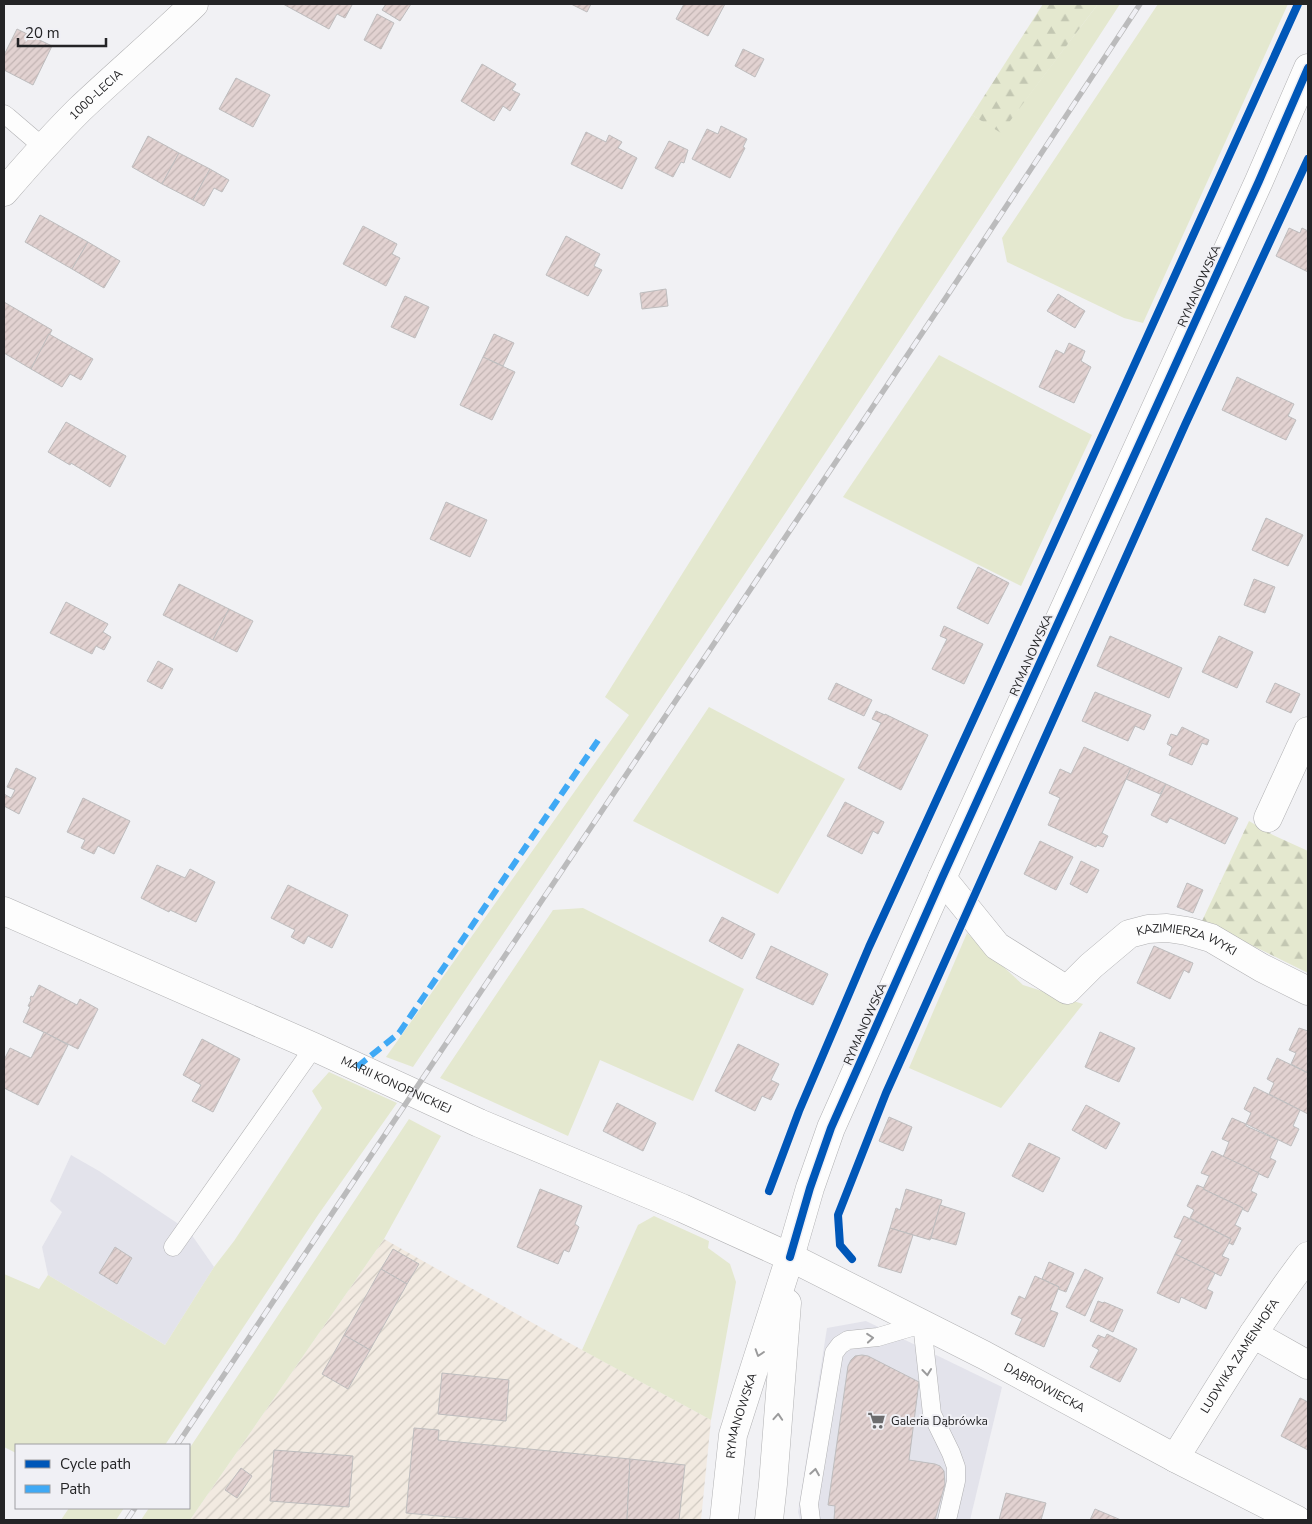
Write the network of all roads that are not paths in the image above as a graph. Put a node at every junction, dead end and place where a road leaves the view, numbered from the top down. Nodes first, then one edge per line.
1 (194, 4) edge
2 (1308, 68) edge
3 (4, 114) edge
4 (43, 147) junction
5 (4, 192) edge
6 (1308, 731) edge
7 (1268, 818) dead end
8 (942, 878) junction
9 (4, 911) edge
10 (1308, 991) edge
11 (314, 1047) junction
12 (173, 1247) dead end
13 (1308, 1256) edge
14 (790, 1257) junction
15 (922, 1324) junction
16 (1253, 1334) junction
17 (1308, 1365) edge
18 (1175, 1458) junction
19 (724, 1520) edge
20 (769, 1520) edge
21 (811, 1520) edge
22 (947, 1520) edge
23 (1297, 1520) edge

1 - 4 street, 1000-LECIA
2 - 8 street, RYMANOWSKA
3 - 4 lane
4 - 5 street, 1000-LECIA
6 - 7 street
8 - 10 street, KAZIMIERZA WYKI
8 - 14 street, RYMANOWSKA
9 - 11 street, MARII KONOPNICKIEJ
11 - 12 lane
11 - 14 street, MARII KONOPNICKIEJ
13 - 16 street, LUDWIKA ZAMENHOFA
14 - 15 street, DĄBROWIECKA
14 -> 19 street, RYMANOWSKA
20 -> 14 street, RYMANOWSKA
15 - 18 street, DĄBROWIECKA
21 -> 15 lane
15 -> 22 lane
16 - 17 street
16 - 18 street, LUDWIKA ZAMENHOFA
18 - 23 street, DĄBROWIECKA

